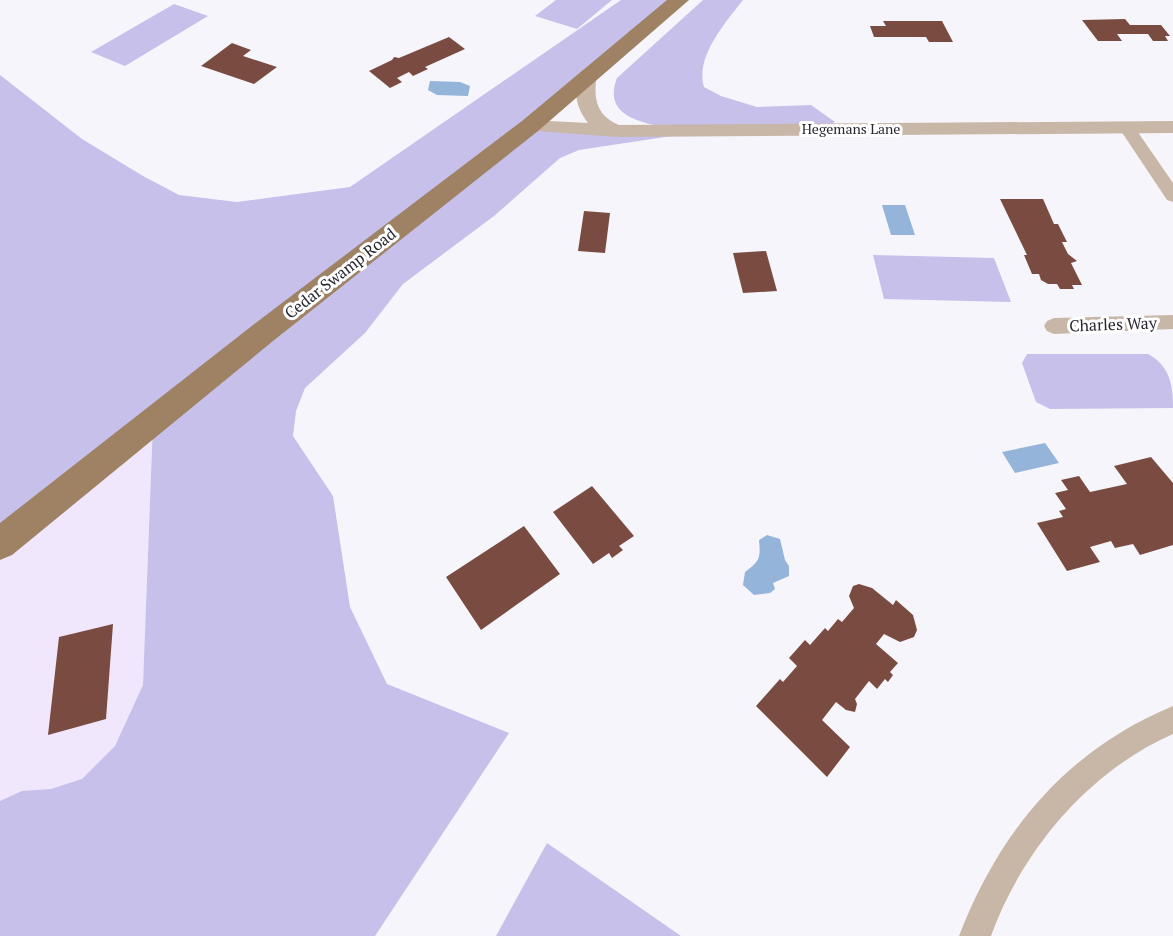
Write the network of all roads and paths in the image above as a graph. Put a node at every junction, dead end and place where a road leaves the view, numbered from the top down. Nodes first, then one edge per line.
1 (679, 0) edge
2 (586, 80) junction
3 (530, 126) junction
4 (1173, 127) edge
5 (1127, 128) junction
6 (617, 130) junction
7 (1173, 196) edge
8 (1173, 322) edge
9 (1054, 326) dead end
10 (0, 544) edge
11 (1173, 720) edge
12 (975, 936) edge

1 - 2 main road, Cedar Swamp Road
2 - 3 main road, Cedar Swamp Road
2 - 6 street
3 - 6 street, Hegemans Lane
3 - 10 main road, Cedar Swamp Road
4 - 5 street, Hegemans Lane
5 - 6 street, Hegemans Lane
5 - 7 street
8 - 9 street, Charles Way
11 - 12 street

